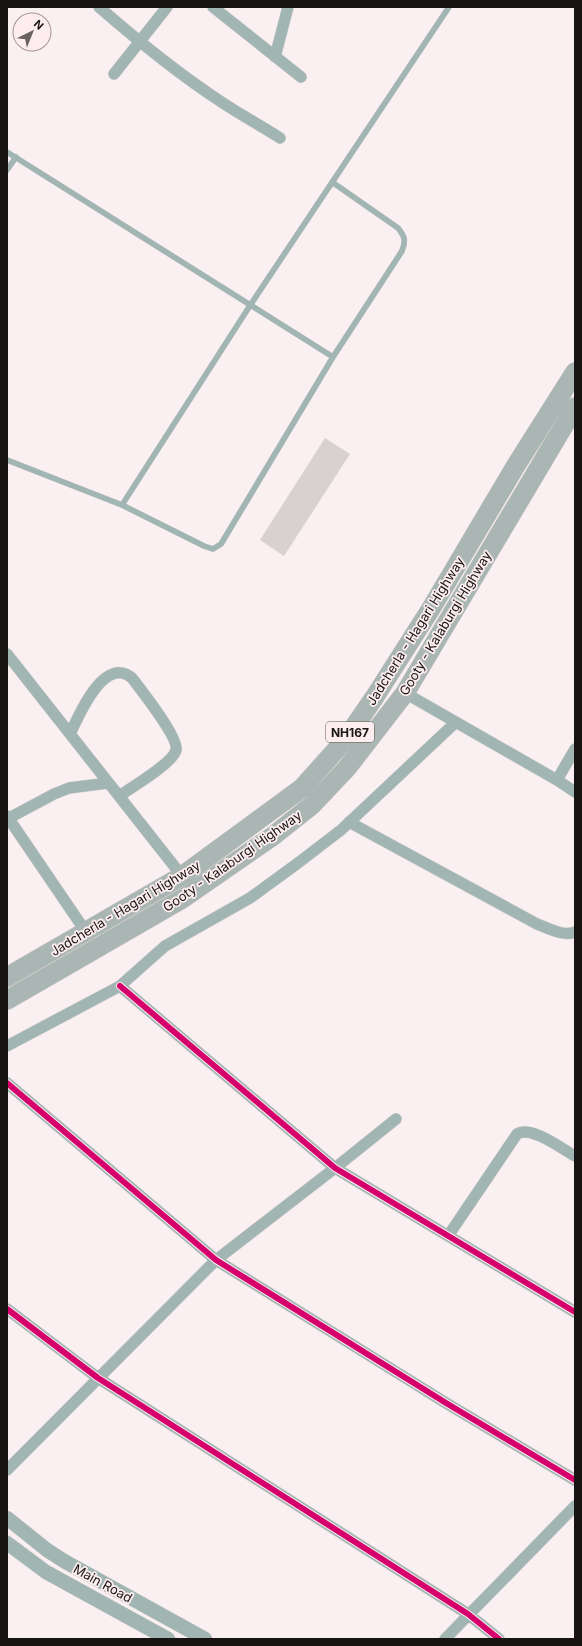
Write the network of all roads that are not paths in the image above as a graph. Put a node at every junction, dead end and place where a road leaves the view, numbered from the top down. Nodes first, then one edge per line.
1 (98, 7) edge
2 (168, 7) edge
3 (213, 7) edge
4 (288, 7) edge
5 (449, 7) edge
6 (140, 42) junction
7 (276, 57) junction
8 (114, 74) dead end
9 (301, 77) dead end
10 (280, 138) dead end
11 (7, 152) edge
12 (16, 157) junction
13 (7, 170) edge
14 (332, 182) junction
15 (251, 304) junction
16 (333, 357) junction
17 (575, 372) edge
18 (575, 407) edge
19 (7, 460) edge
20 (122, 505) junction
21 (7, 654) edge
22 (405, 693) junction
23 (456, 722) junction
24 (70, 734) junction
25 (575, 749) edge
26 (557, 780) junction
27 (108, 783) junction
28 (575, 792) edge
29 (119, 796) junction
30 (8, 817) edge
31 (349, 822) junction
32 (182, 876) junction
33 (86, 932) junction
34 (575, 932) edge
35 (7, 977) edge
36 (120, 986) junction
37 (7, 1000) edge
38 (7, 1046) edge
39 (7, 1083) edge
40 (396, 1119) dead end
41 (575, 1156) edge
42 (335, 1168) junction
43 (448, 1236) junction
44 (216, 1260) junction
45 (7, 1309) edge
46 (575, 1312) edge
47 (98, 1378) junction
48 (7, 1470) edge
49 (575, 1480) edge
50 (575, 1506) edge
51 (7, 1518) edge
52 (7, 1543) edge
53 (468, 1614) junction
54 (168, 1639) edge
55 (205, 1639) edge
56 (445, 1639) edge
57 (498, 1639) edge

1 - 6 street
2 - 6 street
3 - 7 street
4 - 7 street
5 - 14 lane
6 - 8 street
6 - 10 street
7 - 9 street
11 - 12 lane
12 - 13 lane
12 - 15 lane
14 - 15 lane
14 - 16 lane
15 - 16 lane
15 - 20 lane
16 - 20 lane
17 - 32 highway, Jadcherla - Hagari Highway / NH167
18 - 22 highway, Gooty - Kalaburgi Highway / NH167
19 - 20 lane
21 - 24 street
22 - 23 street
22 - 37 highway, Gooty - Kalaburgi Highway / NH167
23 - 26 street
23 - 31 street
24 - 27 street
24 - 29 street
25 - 26 street
26 - 28 street
27 - 29 street
27 - 30 street
29 - 32 street
30 - 33 street
31 - 34 street
31 - 36 street
32 - 33 highway, Jadcherla - Hagari Highway / NH167
33 - 35 highway, Jadcherla - Hagari Highway / NH167
36 - 38 street
36 - 42 street
39 - 44 street
40 - 42 street
41 - 43 street
42 - 43 street
42 - 44 street
43 - 46 street
44 - 47 street
44 - 49 street
45 - 47 street
47 - 48 street
47 - 53 street
50 - 53 street
51 - 55 street, Main Road
52 - 54 street, Main Road
53 - 56 street
53 - 57 street

